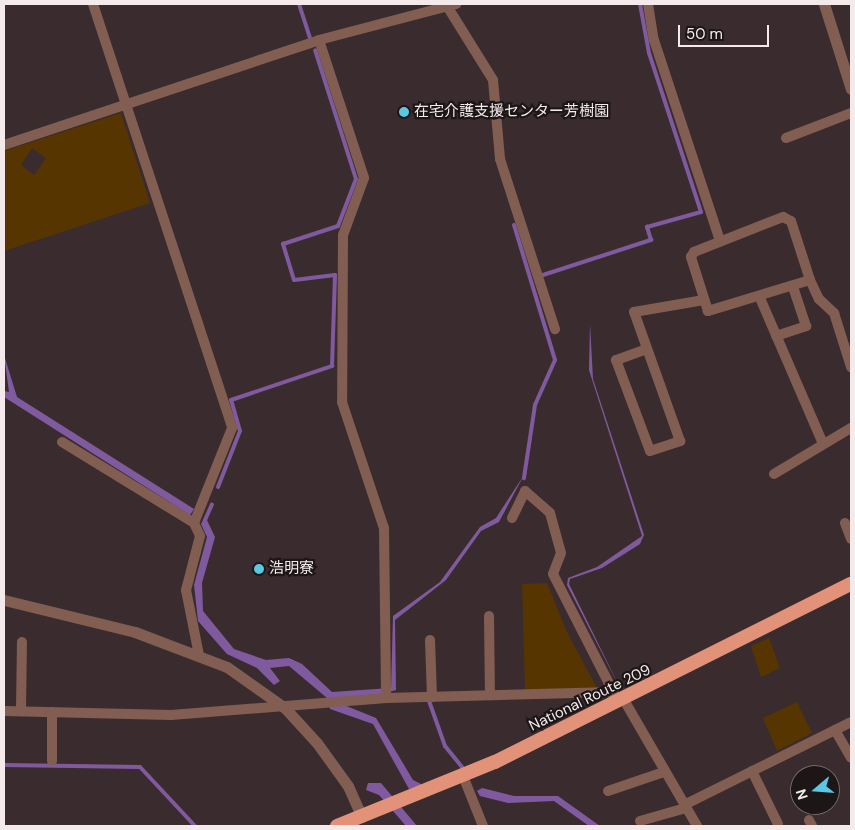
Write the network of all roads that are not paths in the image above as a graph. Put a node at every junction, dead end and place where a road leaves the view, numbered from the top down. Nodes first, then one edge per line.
1 (93, 4) edge
2 (648, 4) edge
3 (824, 4) edge
4 (451, 5) edge
5 (319, 40) junction
6 (851, 90) edge
7 (126, 105) junction
8 (851, 114) edge
9 (786, 138) dead end
10 (4, 144) edge
11 (720, 241) junction
12 (810, 280) junction
13 (792, 287) junction
14 (760, 298) junction
15 (704, 300) junction
16 (555, 329) dead end
17 (776, 336) junction
18 (644, 350) junction
19 (851, 367) edge
20 (851, 428) edge
21 (822, 441) junction
22 (62, 442) dead end
23 (774, 474) dead end
24 (512, 518) dead end
25 (194, 523) junction
26 (845, 524) dead end
27 (851, 538) edge
28 (851, 584) edge
29 (4, 600) edge
30 (489, 616) dead end
31 (430, 640) dead end
32 (22, 642) dead end
33 (199, 655) junction
34 (490, 695) junction
35 (432, 697) junction
36 (386, 698) junction
37 (619, 698) junction
38 (285, 708) junction
39 (4, 711) edge
40 (21, 711) junction
41 (52, 712) junction
42 (851, 722) edge
43 (835, 730) junction
44 (851, 758) edge
45 (52, 761) dead end
46 (752, 771) junction
47 (664, 772) junction
48 (463, 776) junction
49 (608, 791) dead end
50 (685, 806) junction
51 (362, 817) junction
52 (640, 821) dead end
53 (778, 824) dead end
54 (337, 826) edge
55 (483, 826) edge
56 (698, 826) edge

1 - 7 street
2 - 11 street
3 - 6 street
4 - 5 street
4 - 16 street
5 - 7 street
5 - 36 street
7 - 10 street
7 - 25 street
8 - 9 street
11 - 12 street
11 - 15 street
12 - 13 street
12 - 19 street
13 - 14 street
13 - 17 street
14 - 15 street
14 - 17 street
15 - 18 street
17 - 21 street
18 - 18 street
20 - 21 street
21 - 23 street
22 - 25 street
24 - 37 street
25 - 33 street
26 - 27 street
28 - 37 highway, National Route 209
29 - 33 street
30 - 34 street
31 - 35 street
32 - 40 street
33 - 38 street
34 - 35 street
34 - 37 street
35 - 36 street
36 - 38 street
37 - 47 street
37 - 48 highway, National Route 209
38 - 41 street
38 - 51 street
39 - 40 street
40 - 41 street
41 - 45 street
42 - 43 street
43 - 44 street
43 - 46 street
46 - 50 street
46 - 53 street
47 - 49 street
47 - 50 street
48 - 51 highway, National Route 209
48 - 55 street
50 - 52 street
50 - 56 street
51 - 54 highway, National Route 209

